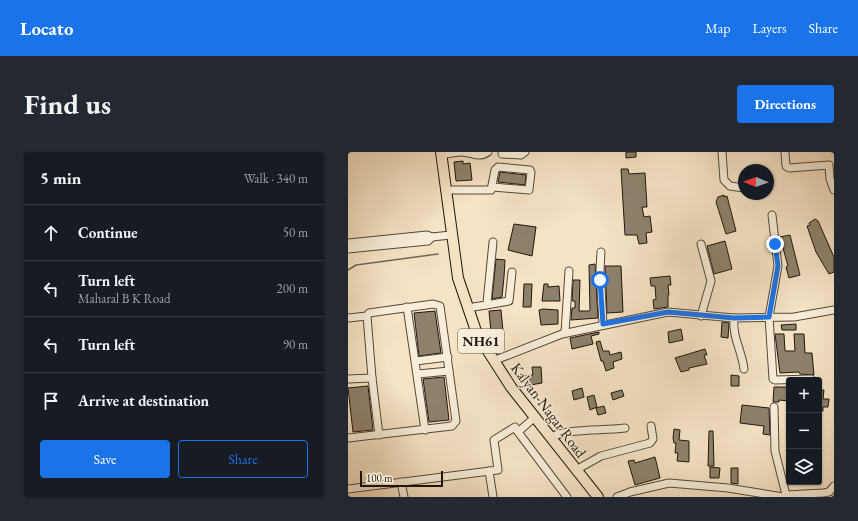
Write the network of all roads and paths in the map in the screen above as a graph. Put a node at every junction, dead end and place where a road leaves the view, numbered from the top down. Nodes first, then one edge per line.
1 (488, 152) edge
2 (525, 152) edge
3 (722, 152) edge
4 (785, 152) edge
5 (441, 153) edge
6 (502, 153) edge
7 (832, 165) edge
8 (501, 167) junction
9 (493, 187) junction
10 (738, 187) edge
11 (445, 190) junction
12 (834, 190) edge
13 (772, 215) dead end
14 (451, 235) junction
15 (432, 237) junction
16 (493, 242) dead end
17 (348, 243) edge
18 (701, 244) dead end
19 (348, 249) edge
20 (601, 252) dead end
21 (569, 271) dead end
22 (512, 272) dead end
23 (486, 305) junction
24 (407, 307) junction
25 (467, 308) junction
26 (834, 310) edge
27 (367, 316) junction
28 (701, 316) junction
29 (769, 317) junction
30 (348, 318) edge
31 (734, 318) junction
32 (603, 324) junction
33 (565, 333) junction
34 (448, 357) junction
35 (416, 361) junction
36 (493, 361) junction
37 (744, 369) dead end
38 (449, 371) junction
39 (418, 374) junction
40 (372, 378) junction
41 (348, 379) edge
42 (786, 380) edge
43 (774, 407) dead end
44 (535, 417) junction
45 (651, 426) dead end
46 (625, 428) dead end
47 (425, 430) junction
48 (518, 432) junction
49 (379, 435) junction
50 (550, 437) junction
51 (348, 438) edge
52 (489, 470) junction
53 (576, 470) junction
54 (402, 482) junction
55 (834, 486) edge
56 (348, 489) edge
57 (786, 495) junction
58 (404, 497) edge
59 (493, 497) edge
60 (567, 497) edge
61 (598, 497) edge
62 (617, 497) edge

1 - 5 street
2 - 6 street
3 - 10 street
4 - 7 street
5 - 11 highway, Kalyan-Nagar Road / NH61
6 - 8 street
7 - 12 street
8 - 9 street
8 - 9 street
9 - 11 street
11 - 14 highway, Kalyan-Nagar Road / NH61
13 - 29 street
14 - 15 street
14 - 25 highway, Kalyan-Nagar Road / NH61
15 - 17 street
15 - 19 street
16 - 23 street
18 - 28 street
20 - 32 street
21 - 33 street
22 - 23 street
23 - 25 street
24 - 27 street
24 - 34 street
24 - 35 street
25 - 36 highway, Kalyan-Nagar Road / NH61
26 - 29 street
27 - 30 street
27 - 40 street
28 - 31 street
28 - 32 street
29 - 31 street
29 - 42 street
31 - 37 street
32 - 33 street
33 - 36 street
34 - 35 street
34 - 38 street
35 - 39 street
36 - 44 highway, Kalyan-Nagar Road / NH61
38 - 39 street
38 - 47 street
39 - 47 street
40 - 41 street
40 - 49 street
43 - 57 street
44 - 48 street
44 - 50 highway, Kalyan-Nagar Road / NH61
45 - 53 street
46 - 50 street
47 - 49 street
48 - 52 street
48 - 60 street
49 - 51 street
50 - 53 highway, Kalyan-Nagar Road / NH61
52 - 54 street
52 - 59 street
53 - 61 highway, Kalyan-Nagar Road / NH61
54 - 56 street
54 - 58 street
55 - 57 street
57 - 62 street

